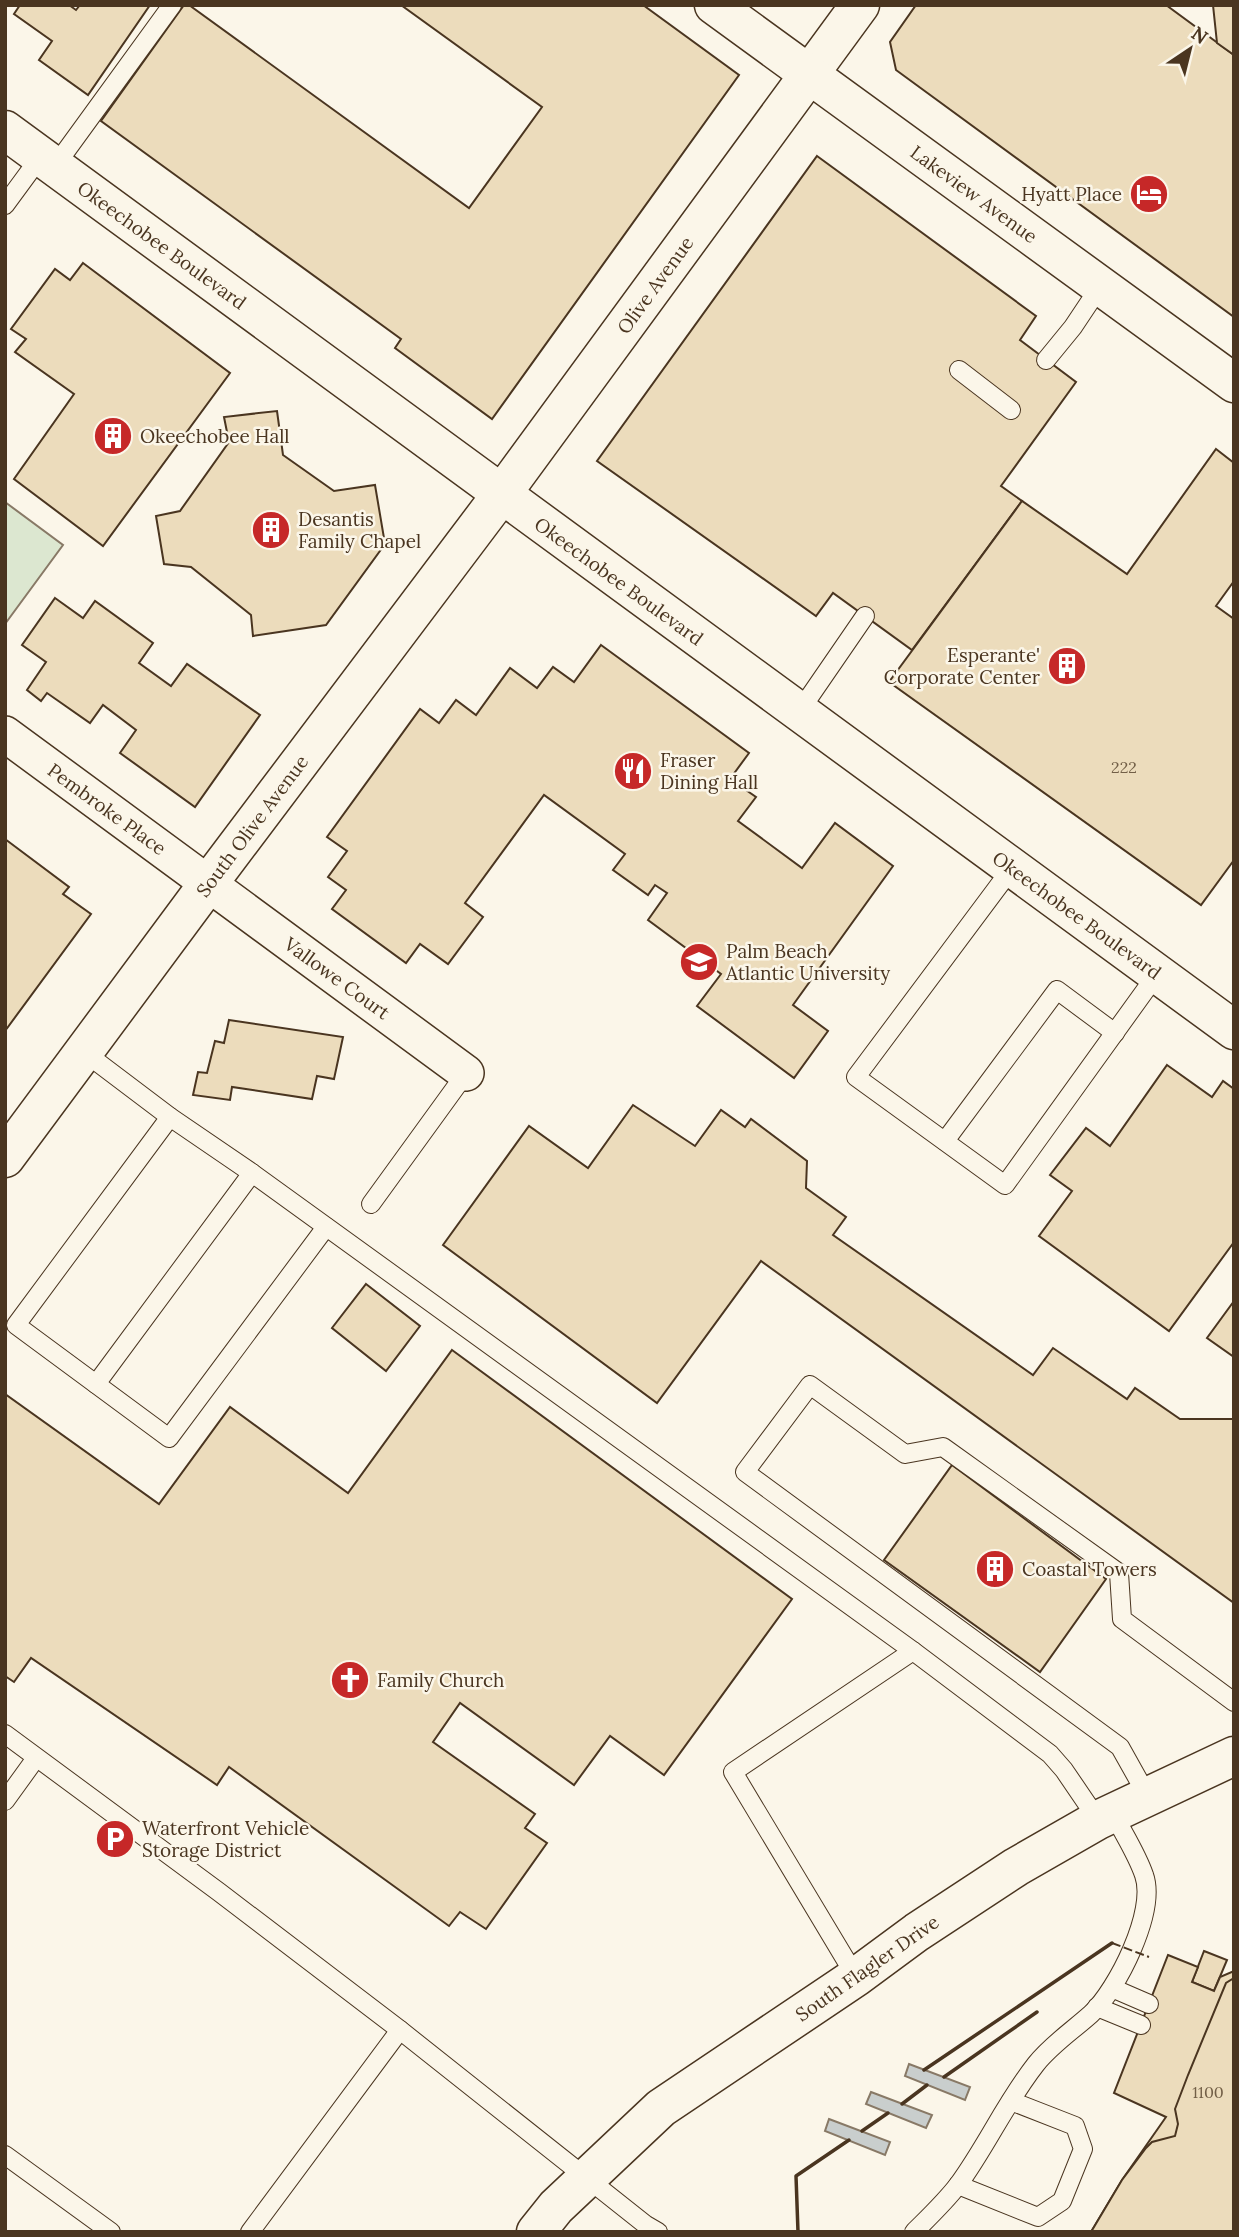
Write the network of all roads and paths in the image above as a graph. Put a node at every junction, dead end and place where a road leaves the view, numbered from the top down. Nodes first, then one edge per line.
1 (172, 5) edge
2 (714, 5) edge
3 (860, 5) edge
4 (809, 74) junction
5 (5, 130) edge
6 (48, 161) junction
7 (5, 205) edge
8 (1101, 285) junction
9 (1046, 360) dead end
10 (959, 370) dead end
11 (1234, 383) edge
12 (1011, 410) dead end
13 (501, 495) junction
14 (865, 616) dead end
15 (799, 712) junction
16 (5, 734) edge
17 (1012, 867) junction
18 (208, 884) junction
19 (1157, 974) junction
20 (1229, 1017) edge
21 (1115, 1033) junction
22 (84, 1052) junction
23 (466, 1073) joint
24 (170, 1117) junction
25 (945, 1141) junction
26 (5, 1158) edge
27 (252, 1173) junction
28 (371, 1204) dead end
29 (326, 1227) junction
30 (16, 1325) junction
31 (5, 1340) edge
32 (96, 1384) junction
33 (913, 1651) junction
34 (1234, 1702) edge
35 (5, 1734) edge
36 (1234, 1756) edge
37 (36, 1758) junction
38 (1148, 1797) junction
39 (5, 1801) edge
40 (1105, 1817) junction
41 (856, 1977) junction
42 (1112, 1988) junction
43 (1149, 2004) dead end
44 (1097, 2007) junction
45 (1141, 2025) dead end
46 (400, 2030) junction
47 (1011, 2101) junction
48 (5, 2155) edge
49 (587, 2177) junction
50 (958, 2185) junction
51 (111, 2232) edge
52 (250, 2232) edge
53 (536, 2232) edge
54 (658, 2232) edge
55 (914, 2232) edge

1 - 6 lane
2 - 4 street, Lakeview Avenue
3 - 4 street
4 - 8 street, Lakeview Avenue
4 - 13 street, Olive Avenue
5 - 6 street, Okeechobee Boulevard
6 - 7 lane
6 - 13 street, Okeechobee Boulevard
8 - 9 lane
8 - 11 street, Lakeview Avenue
10 - 12 lane
13 - 15 street, Okeechobee Boulevard
13 - 18 street, South Olive Avenue
14 - 15 lane
15 - 17 street, Okeechobee Boulevard
16 - 18 street, Pembroke Place
17 - 19 street, Okeechobee Boulevard
17 - 25 lane
18 - 22 street, South Olive Avenue
18 - 23 street, Vallowe Court
19 - 20 street, Okeechobee Boulevard
19 - 21 lane
21 - 25 lane
21 - 25 lane
22 - 24 lane
22 - 26 street, South Olive Avenue
23 - 28 lane
24 - 27 lane
24 - 30 lane
27 - 29 lane
27 - 32 lane
29 - 32 lane
29 - 33 lane
30 - 31 lane
30 - 32 lane
33 - 40 lane
33 - 41 lane
34 - 38 lane
35 - 37 lane
36 - 38 street, South Flagler Drive
37 - 39 lane
37 - 46 lane
38 - 40 street, South Flagler Drive
40 - 41 street, South Flagler Drive
40 - 42 lane
41 - 49 street, South Flagler Drive
42 - 43 lane
42 - 44 lane
44 - 45 lane
44 - 47 lane
46 - 49 lane
46 - 52 lane
47 - 50 lane
47 - 50 lane
48 - 51 lane
49 - 53 street, South Flagler Drive
49 - 54 lane
50 - 55 lane

